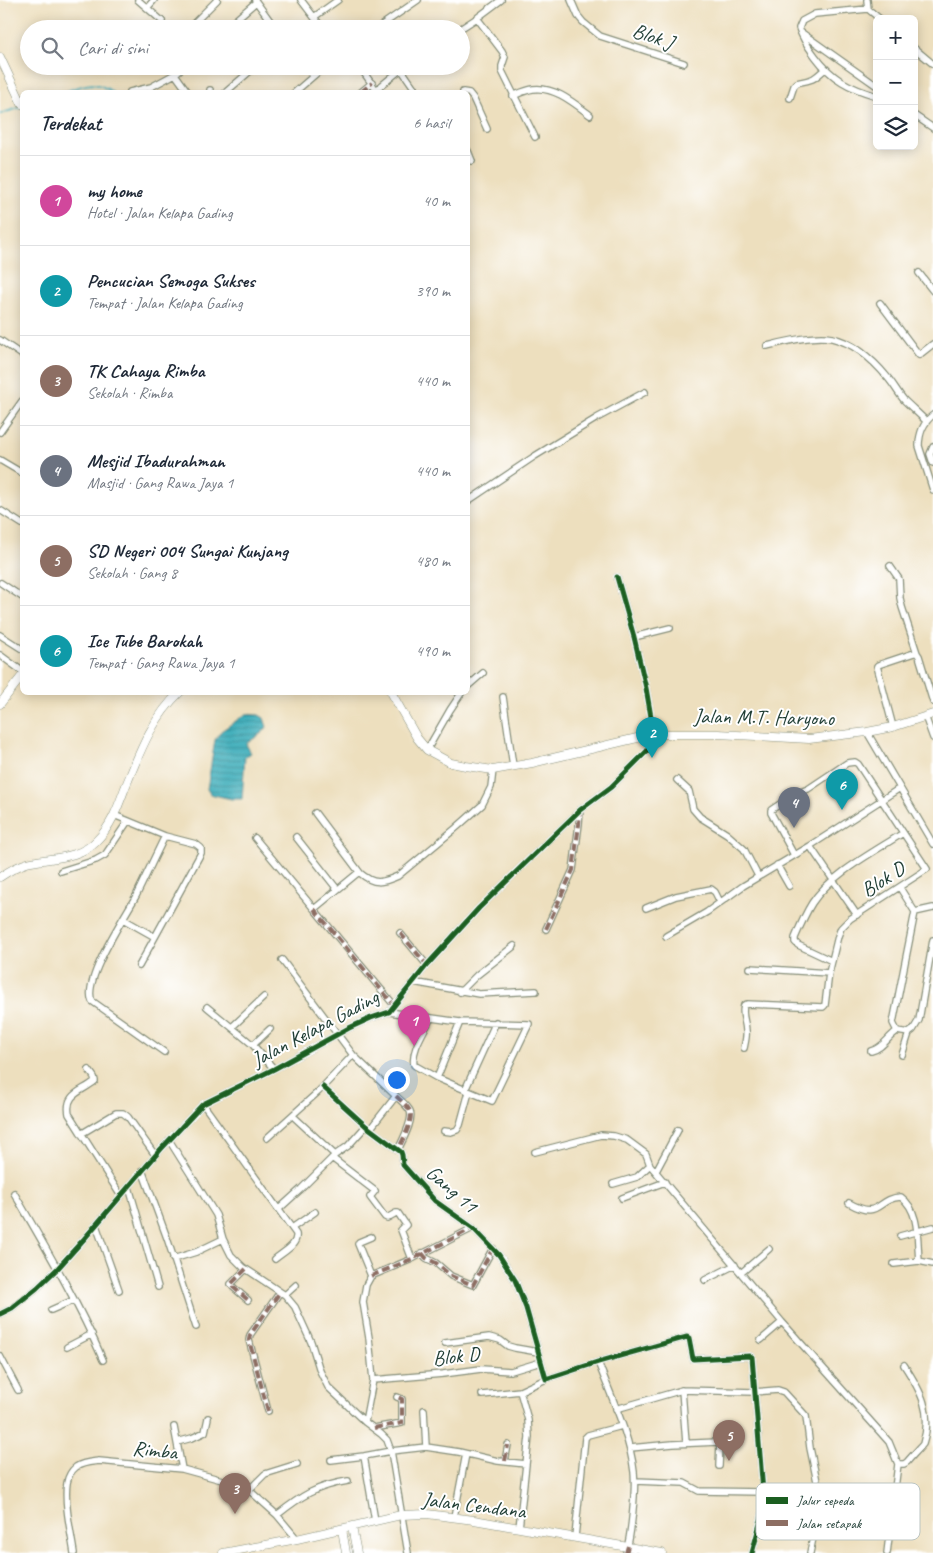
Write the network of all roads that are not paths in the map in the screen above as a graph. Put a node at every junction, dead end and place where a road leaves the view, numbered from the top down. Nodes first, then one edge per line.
1 (138, 0) edge
2 (154, 0) edge
3 (217, 0) edge
4 (301, 0) edge
5 (338, 0) edge
6 (418, 0) edge
7 (501, 0) edge
8 (571, 0) edge
9 (867, 0) edge
10 (255, 1) edge
11 (147, 8) junction
12 (868, 9) junction
13 (875, 15) edge
14 (314, 17) junction
15 (477, 18) junction
16 (161, 20) edge
17 (197, 20) edge
18 (235, 20) edge
19 (269, 20) edge
20 (316, 20) edge
21 (389, 20) edge
22 (470, 23) edge
23 (800, 32) junction
24 (918, 51) edge
25 (0, 57) edge
26 (932, 61) edge
27 (684, 63) dead end
28 (825, 69) junction
29 (173, 75) edge
30 (176, 75) edge
31 (246, 75) edge
32 (366, 75) edge
33 (395, 75) edge
34 (407, 75) edge
35 (314, 76) edge
36 (372, 83) junction
37 (873, 83) edge
38 (138, 90) edge
39 (187, 90) edge
40 (228, 90) edge
41 (297, 90) edge
42 (363, 90) edge
43 (376, 90) edge
44 (378, 90) edge
45 (416, 90) edge
46 (470, 94) edge
47 (873, 95) edge
48 (513, 96) junction
49 (790, 98) dead end
50 (20, 99) edge
51 (590, 115) dead end
52 (918, 118) edge
53 (933, 128) edge
54 (487, 129) dead end
55 (535, 137) dead end
56 (470, 156) edge
57 (472, 161) dead end
58 (919, 273) dead end
59 (933, 291) edge
60 (880, 303) dead end
61 (0, 340) edge
62 (933, 344) edge
63 (767, 346) dead end
64 (19, 349) edge
65 (645, 392) dead end
66 (20, 404) edge
67 (933, 415) edge
68 (926, 421) junction
69 (0, 432) edge
70 (933, 447) edge
71 (930, 454) junction
72 (921, 455) junction
73 (0, 460) edge
74 (933, 463) edge
75 (20, 472) edge
76 (933, 490) edge
77 (470, 500) edge
78 (0, 510) edge
79 (20, 523) edge
80 (890, 566) dead end
81 (617, 577) dead end
82 (1, 583) edge
83 (20, 597) edge
84 (670, 628) dead end
85 (0, 635) edge
86 (634, 637) junction
87 (20, 648) edge
88 (916, 653) junction
89 (0, 655) edge
90 (20, 670) edge
91 (482, 673) dead end
92 (20, 679) edge
93 (470, 684) edge
94 (177, 695) edge
95 (393, 695) edge
96 (460, 695) edge
97 (503, 697) dead end
98 (933, 702) edge
99 (0, 704) edge
100 (929, 715) edge
101 (894, 726) junction
102 (867, 732) junction
103 (654, 734) junction
104 (933, 738) edge
105 (428, 750) junction
106 (512, 766) junction
107 (493, 770) junction
108 (677, 780) dead end
109 (900, 788) junction
110 (880, 800) junction
111 (580, 810) junction
112 (315, 813) dead end
113 (114, 815) junction
114 (128, 821) junction
115 (903, 833) junction
116 (165, 836) junction
117 (296, 836) dead end
118 (255, 838) dead end
119 (933, 844) edge
120 (810, 846) junction
121 (794, 855) junction
122 (777, 865) junction
123 (61, 871) dead end
124 (359, 872) junction
125 (758, 876) junction
126 (0, 877) edge
127 (833, 879) junction
128 (789, 886) dead end
129 (900, 888) junction
130 (337, 889) junction
131 (720, 902) junction
132 (646, 908) dead end
133 (933, 908) edge
134 (314, 909) junction
135 (915, 912) junction
136 (857, 915) junction
137 (123, 919) junction
138 (546, 929) dead end
139 (400, 933) dead end
140 (666, 936) dead end
141 (155, 937) junction
142 (933, 940) edge
143 (514, 946) dead end
144 (282, 960) dead end
145 (832, 961) junction
146 (427, 965) junction
147 (139, 966) dead end
148 (750, 968) dead end
149 (829, 972) junction
150 (413, 982) junction
151 (536, 991) dead end
152 (460, 992) junction
153 (264, 997) dead end
154 (394, 1005) junction
155 (208, 1007) dead end
156 (389, 1012) junction
157 (430, 1019) junction
158 (460, 1022) junction
159 (496, 1022) junction
160 (232, 1027) junction
161 (270, 1029) dead end
162 (897, 1031) junction
163 (909, 1033) junction
164 (338, 1035) junction
165 (253, 1045) junction
166 (744, 1048) dead end
167 (871, 1051) dead end
168 (164, 1052) dead end
169 (354, 1055) junction
170 (902, 1055) dead end
171 (274, 1069) junction
172 (89, 1070) dead end
173 (437, 1078) junction
174 (323, 1087) junction
175 (467, 1091) junction
176 (396, 1096) junction
177 (203, 1104) junction
178 (293, 1116) junction
179 (368, 1127) junction
180 (678, 1130) dead end
181 (444, 1131) dead end
182 (81, 1134) junction
183 (267, 1138) dead end
184 (169, 1140) junction
185 (398, 1150) junction
186 (535, 1152) dead end
187 (155, 1155) junction
188 (334, 1156) junction
189 (650, 1165) junction
190 (142, 1170) junction
191 (656, 1171) junction
192 (665, 1182) junction
193 (613, 1184) dead end
194 (128, 1187) junction
195 (14, 1193) dead end
196 (120, 1196) junction
197 (622, 1198) dead end
198 (849, 1203) dead end
199 (279, 1209) junction
200 (315, 1212) dead end
201 (96, 1225) junction
202 (933, 1227) edge
203 (292, 1228) junction
204 (473, 1228) junction
205 (917, 1231) junction
206 (900, 1236) dead end
207 (371, 1237) dead end
208 (223, 1239) junction
209 (493, 1248) junction
210 (769, 1249) dead end
211 (422, 1254) junction
212 (275, 1258) dead end
213 (412, 1258) junction
214 (173, 1259) junction
215 (919, 1261) junction
216 (894, 1264) dead end
217 (933, 1264) edge
218 (734, 1265) junction
219 (58, 1268) junction
220 (246, 1269) junction
221 (742, 1273) junction
222 (371, 1276) junction
223 (705, 1280) dead end
224 (296, 1285) dead end
225 (158, 1287) dead end
226 (120, 1290) dead end
227 (282, 1293) junction
228 (74, 1300) junction
229 (248, 1300) dead end
230 (51, 1310) dead end
231 (0, 1314) edge
232 (782, 1322) junction
233 (196, 1327) dead end
234 (92, 1334) junction
235 (761, 1340) dead end
236 (445, 1343) dead end
237 (67, 1347) dead end
238 (538, 1352) junction
239 (0, 1356) edge
240 (103, 1360) dead end
241 (541, 1362) junction
242 (598, 1362) junction
243 (904, 1365) dead end
244 (546, 1379) junction
245 (373, 1380) junction
246 (18, 1390) dead end
247 (520, 1390) junction
248 (682, 1390) junction
249 (754, 1392) junction
250 (482, 1395) dead end
251 (397, 1397) dead end
252 (616, 1409) junction
253 (424, 1410) dead end
254 (268, 1411) dead end
255 (208, 1418) dead end
256 (365, 1422) junction
257 (622, 1426) junction
258 (174, 1427) dead end
259 (374, 1428) junction
260 (177, 1442) junction
261 (686, 1443) junction
262 (508, 1445) dead end
263 (426, 1447) junction
264 (630, 1448) junction
265 (391, 1451) junction
266 (466, 1454) junction
267 (364, 1456) junction
268 (331, 1460) dead end
269 (506, 1461) junction
270 (297, 1464) dead end
271 (526, 1464) junction
272 (898, 1464) junction
273 (719, 1466) dead end
274 (182, 1468) junction
275 (348, 1481) dead end
276 (635, 1482) junction
277 (763, 1483) edge
278 (817, 1483) edge
279 (896, 1483) edge
280 (249, 1490) junction
281 (756, 1492) edge
282 (277, 1515) junction
283 (401, 1515) junction
284 (454, 1517) junction
285 (375, 1521) junction
286 (352, 1527) junction
287 (519, 1528) junction
288 (342, 1529) junction
289 (576, 1537) junction
290 (756, 1538) edge
291 (297, 1539) junction
292 (813, 1540) edge
293 (889, 1540) edge
294 (627, 1549) edge
295 (74, 1553) edge
296 (223, 1553) edge
297 (346, 1553) edge
298 (357, 1553) edge
299 (408, 1553) edge
300 (662, 1553) edge
301 (752, 1553) edge
302 (810, 1553) edge
303 (887, 1553) edge

1 - 11 street
2 - 11 street
3 - 17 street
4 - 14 street
5 - 14 street
6 - 21 street
7 - 15 street
8 - 27 street, Blok J
9 - 12 street
10 - 18 street
10 - 19 street
11 - 16 street
12 - 13 street
12 - 23 street
14 - 20 street
15 - 22 street
15 - 48 street
23 - 28 street
23 - 37 street
24 - 26 street
25 - 50 main road
28 - 47 street
28 - 49 street
29 - 38 street
30 - 39 street
31 - 40 street
32 - 36 street
33 - 44 street
34 - 45 street
35 - 41 street
36 - 42 street
36 - 43 street
46 - 54 street
48 - 51 street
48 - 55 street
52 - 53 street
56 - 57 street
58 - 59 street
60 - 62 street
61 - 64 street
63 - 68 street
65 - 77 street
66 - 69 street
67 - 68 street
68 - 72 street
70 - 71 street
71 - 72 street
71 - 74 street
72 - 76 street
73 - 75 street
78 - 79 street
80 - 88 street
81 - 86 street
82 - 83 street
84 - 86 street
85 - 87 street
86 - 103 street
88 - 98 street
88 - 101 street
89 - 90 street
91 - 93 street
92 - 99 main road
94 - 113 main road
95 - 105 main road, Jalan M.T. Haryono
96 - 105 street
97 - 106 street
100 - 101 main road, Jalan M.T. Haryono
100 - 104 street
101 - 102 main road, Jalan M.T. Haryono
102 - 103 main road, Jalan M.T. Haryono
102 - 109 street
103 - 106 main road, Jalan M.T. Haryono
103 - 111 street, Jalan Kelapa Gading
105 - 107 main road, Jalan M.T. Haryono
106 - 107 main road, Jalan M.T. Haryono
107 - 124 street
108 - 125 street
109 - 110 street
109 - 119 street
110 - 115 street
110 - 120 street
110 - 121 street
111 - 138 street
111 - 146 street, Jalan Kelapa Gading
112 - 124 street
113 - 114 street
113 - 126 main road
114 - 116 street
114 - 123 street
115 - 127 street
115 - 129 street, Blok D
116 - 137 street
116 - 141 street
117 - 130 street
118 - 134 street
120 - 121 street
120 - 127 street
121 - 122 street
122 - 125 street
122 - 128 street
124 - 130 street
125 - 131 street
127 - 136 street
127 - 145 street
129 - 135 street
129 - 136 street, Blok D
130 - 134 street
131 - 132 street
131 - 140 street
133 - 135 street
134 - 154 street
135 - 162 street
136 - 145 street, Blok D
137 - 141 street
137 - 168 street
139 - 146 street
141 - 147 street
142 - 163 street
143 - 152 street
144 - 164 street
145 - 149 street, Blok D
146 - 150 street, Jalan Kelapa Gading
148 - 149 street
149 - 166 street, Blok D
150 - 152 street
150 - 154 street, Jalan Kelapa Gading
151 - 152 street
153 - 160 street
154 - 156 street, Jalan Kelapa Gading
155 - 160 street
156 - 157 street
156 - 164 street, Jalan Kelapa Gading
157 - 158 street
157 - 173 street
158 - 159 street
158 - 173 street
159 - 175 street
159 - 175 street
160 - 165 street
161 - 165 street
162 - 163 street
162 - 167 street
163 - 170 street
164 - 169 street
164 - 171 street, Jalan Kelapa Gading
165 - 171 street
169 - 174 street
169 - 176 street
171 - 177 street, Jalan Kelapa Gading
172 - 182 street
173 - 175 street
174 - 178 street
174 - 179 street, Gang 11
175 - 181 street
176 - 179 street
176 - 185 street
177 - 184 street, Jalan Kelapa Gading
177 - 199 street
178 - 183 street
178 - 188 street
179 - 185 street, Gang 11
179 - 188 street
180 - 191 street
182 - 187 street
182 - 196 street
184 - 187 street, Jalan Kelapa Gading
184 - 208 street
185 - 204 street, Gang 11
186 - 189 street
187 - 190 street, Jalan Kelapa Gading
188 - 199 street
188 - 213 street
189 - 191 street
189 - 193 street
190 - 194 street, Jalan Kelapa Gading
190 - 214 street
191 - 192 street
192 - 197 street
192 - 218 street
194 - 196 street, Jalan Kelapa Gading
194 - 225 street
195 - 219 street
196 - 201 street, Jalan Kelapa Gading
198 - 205 street
199 - 203 street
200 - 203 street
201 - 219 street, Jalan Kelapa Gading
201 - 226 street
202 - 205 street
203 - 212 street
204 - 209 street, Gang 11
204 - 211 street
205 - 206 street
205 - 215 street
207 - 222 street
208 - 214 street
208 - 220 street
209 - 211 street
209 - 238 street, Gang 11
210 - 221 street
211 - 213 street
213 - 222 street
214 - 233 street
215 - 216 street
215 - 217 street
218 - 221 street
218 - 223 street
219 - 228 street
219 - 231 street, Jalan Kelapa Gading
220 - 227 street
220 - 229 street
221 - 232 street
222 - 245 street
224 - 227 street
227 - 254 street
227 - 256 street
228 - 230 street
228 - 234 street
232 - 235 street
232 - 272 street
234 - 237 street
234 - 240 street
236 - 238 street
238 - 241 street, Gang 11
239 - 246 street
241 - 244 street, Gang 11
241 - 245 street, Blok D
242 - 244 street
242 - 249 street
242 - 252 street
243 - 272 street
244 - 247 street
245 - 256 street
247 - 250 street
247 - 271 street
248 - 249 street
248 - 252 street
248 - 261 street
249 - 277 street
249 - 278 street
251 - 259 street
252 - 257 street
253 - 263 street
255 - 260 street
256 - 259 street
257 - 264 street
257 - 289 street
258 - 260 street
259 - 265 street
260 - 274 street
261 - 264 street
261 - 273 street
262 - 269 street
263 - 265 street
263 - 266 street
264 - 276 street
265 - 267 street
265 - 283 street
266 - 269 street
266 - 284 street
267 - 268 street
267 - 285 street
269 - 271 street
270 - 280 street
271 - 287 street
272 - 279 street
274 - 280 street, Rimba
274 - 295 street, Rimba
275 - 282 street
276 - 281 street
276 - 294 street
280 - 282 street, Rimba
282 - 291 street, Rimba
283 - 284 main road, Jalan Cendana
283 - 285 main road, Jalan Cendana
283 - 299 street
284 - 287 main road, Jalan Cendana
285 - 286 main road, Jalan Cendana
286 - 288 main road, Jalan Cendana
286 - 298 main road
287 - 289 main road, Jalan Cendana
288 - 291 main road, Jalan Cendana
288 - 297 main road
289 - 294 main road, Jalan Cendana
290 - 301 street
291 - 296 main road, Jalan Cendana
292 - 302 street
293 - 303 street
294 - 300 main road, Jalan Cendana

